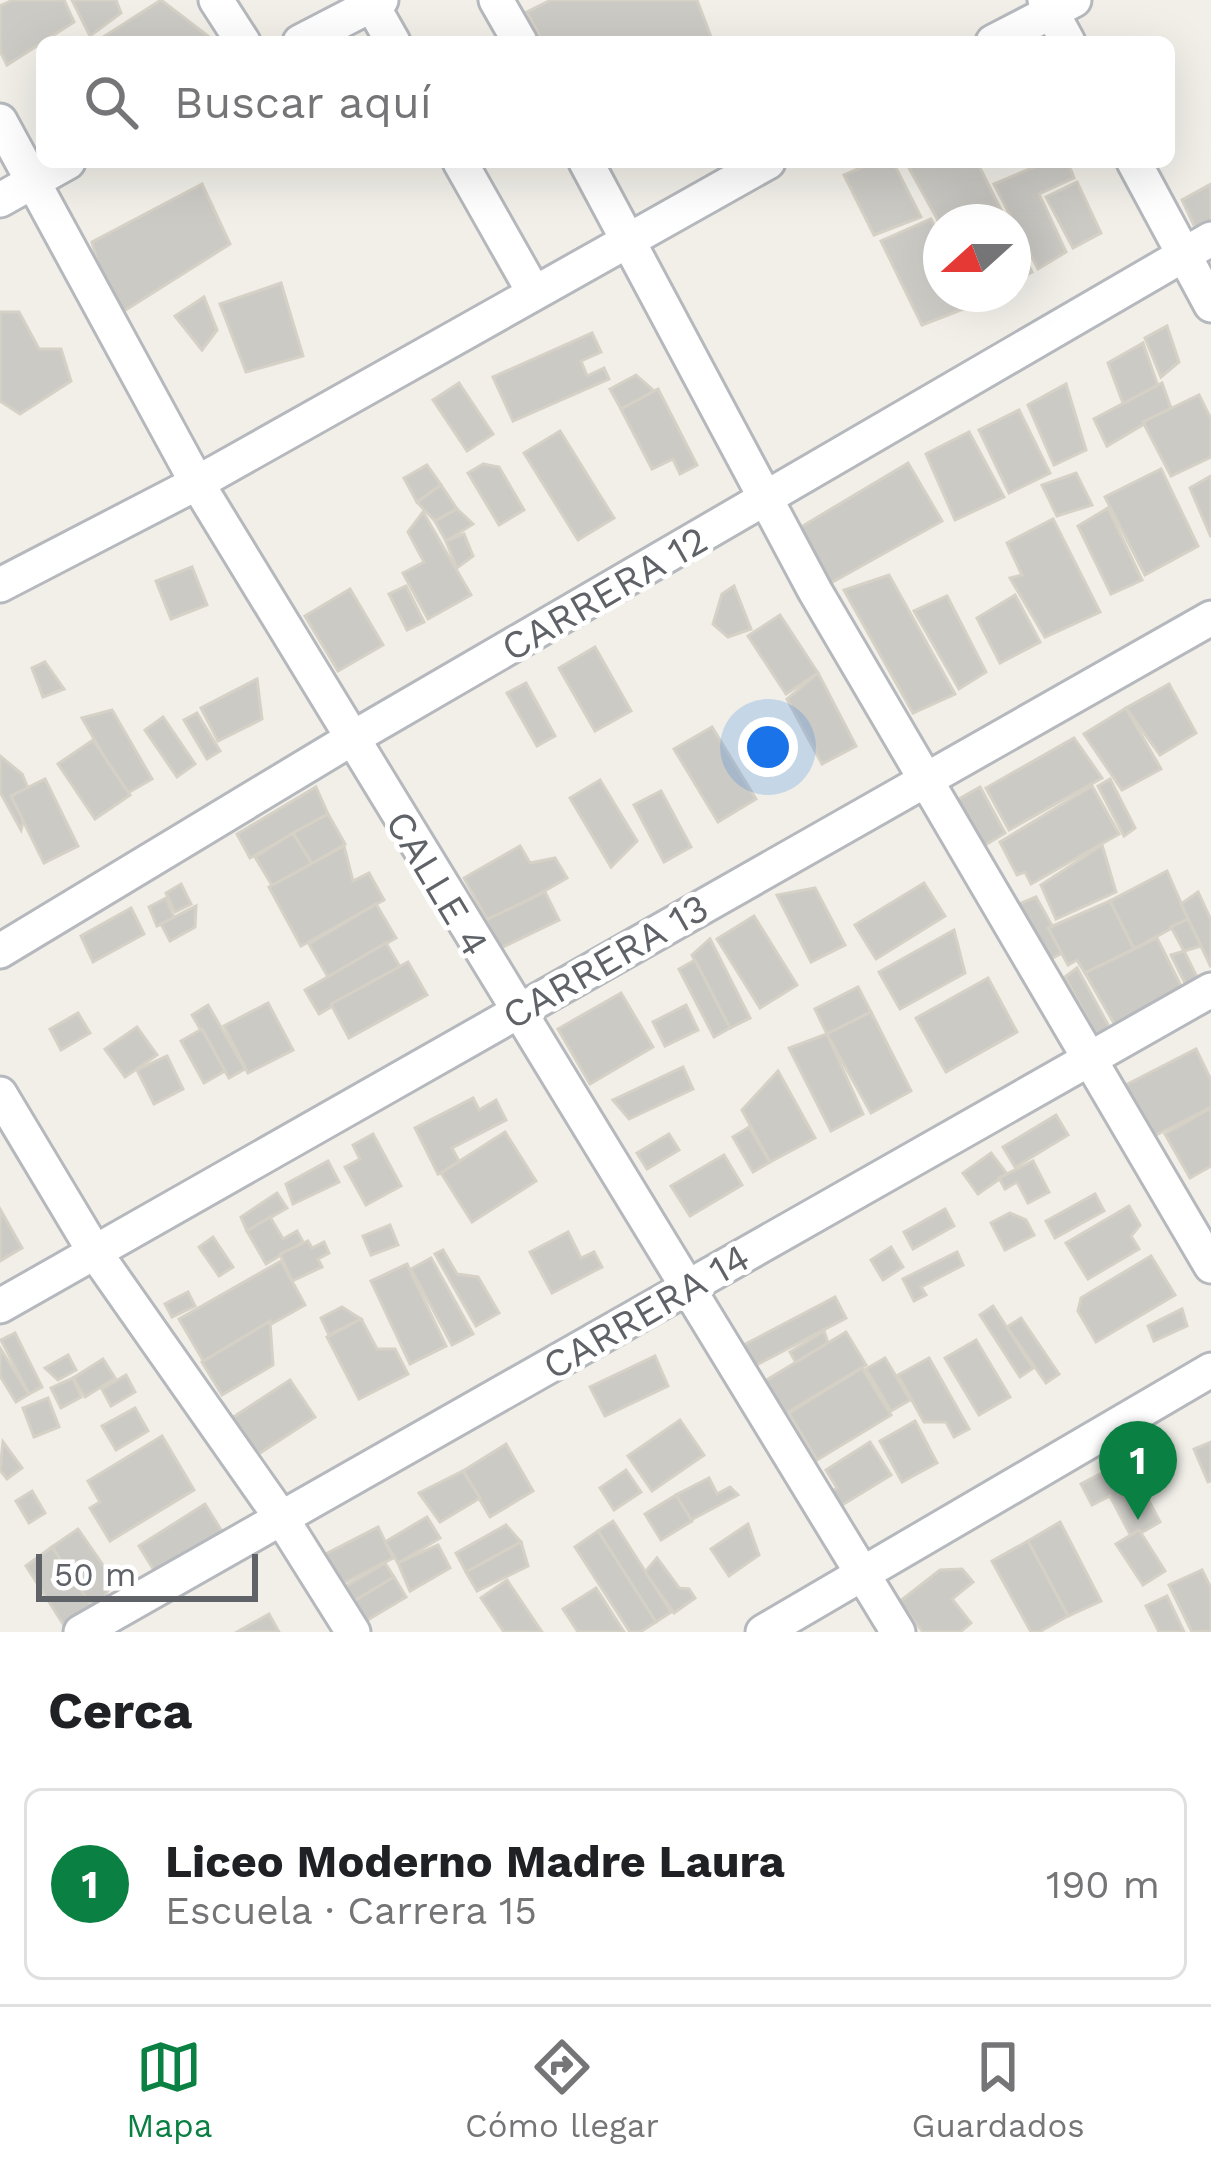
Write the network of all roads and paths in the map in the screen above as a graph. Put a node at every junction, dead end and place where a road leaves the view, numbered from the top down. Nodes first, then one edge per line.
1 (217, 0) edge
2 (496, 0) edge
3 (376, 2) edge
4 (1057, 4) edge
5 (239, 36) edge
6 (311, 36) edge
7 (390, 36) edge
8 (517, 36) edge
9 (1003, 36) edge
10 (1066, 36) edge
11 (0, 121) edge
12 (56, 168) edge
13 (463, 168) edge
14 (589, 168) edge
15 (757, 168) edge
16 (1139, 168) edge
17 (31, 181) junction
18 (0, 200) edge
19 (627, 237) junction
20 (1198, 246) edge
21 (532, 291) junction
22 (1211, 305) edge
23 (197, 483) junction
24 (765, 500) junction
25 (0, 585) edge
26 (1211, 618) edge
27 (351, 740) junction
28 (928, 777) junction
29 (0, 951) edge
30 (1211, 989) edge
31 (516, 1012) junction
32 (1093, 1057) junction
33 (0, 1094) edge
34 (94, 1251) junction
35 (1211, 1266) edge
36 (686, 1288) junction
37 (0, 1306) edge
38 (1211, 1370) edge
39 (282, 1519) junction
40 (859, 1571) junction
41 (81, 1632) edge
42 (353, 1632) edge
43 (763, 1632) edge
44 (898, 1632) edge

1 - 5 street
2 - 8 street
3 - 6 street
3 - 7 street
4 - 9 street
4 - 10 street
11 - 17 street, CALLE 4
12 - 17 street
13 - 21 street
14 - 19 street
15 - 19 street
16 - 20 street
17 - 18 street
17 - 23 street, CALLE 4
19 - 21 street
19 - 24 street
20 - 22 street
20 - 24 street, CARRERA 12
21 - 23 street
23 - 25 street
23 - 27 street, CALLE 4
24 - 27 street, CARRERA 12
24 - 28 street
26 - 28 street, CARRERA 13
27 - 29 street, CARRERA 12
27 - 31 street, CALLE 4
28 - 31 street, CARRERA 13
28 - 32 street
30 - 32 street, CARRERA 14
31 - 34 street, CARRERA 13
31 - 36 street, CALLE 4
32 - 35 street
32 - 36 street, CARRERA 14
33 - 34 street
34 - 37 street, CARRERA 13
34 - 39 street
36 - 39 street, CARRERA 14
36 - 40 street, CALLE 4
38 - 40 street
39 - 41 street, CARRERA 14
39 - 42 street
40 - 43 street
40 - 44 street, CALLE 4

